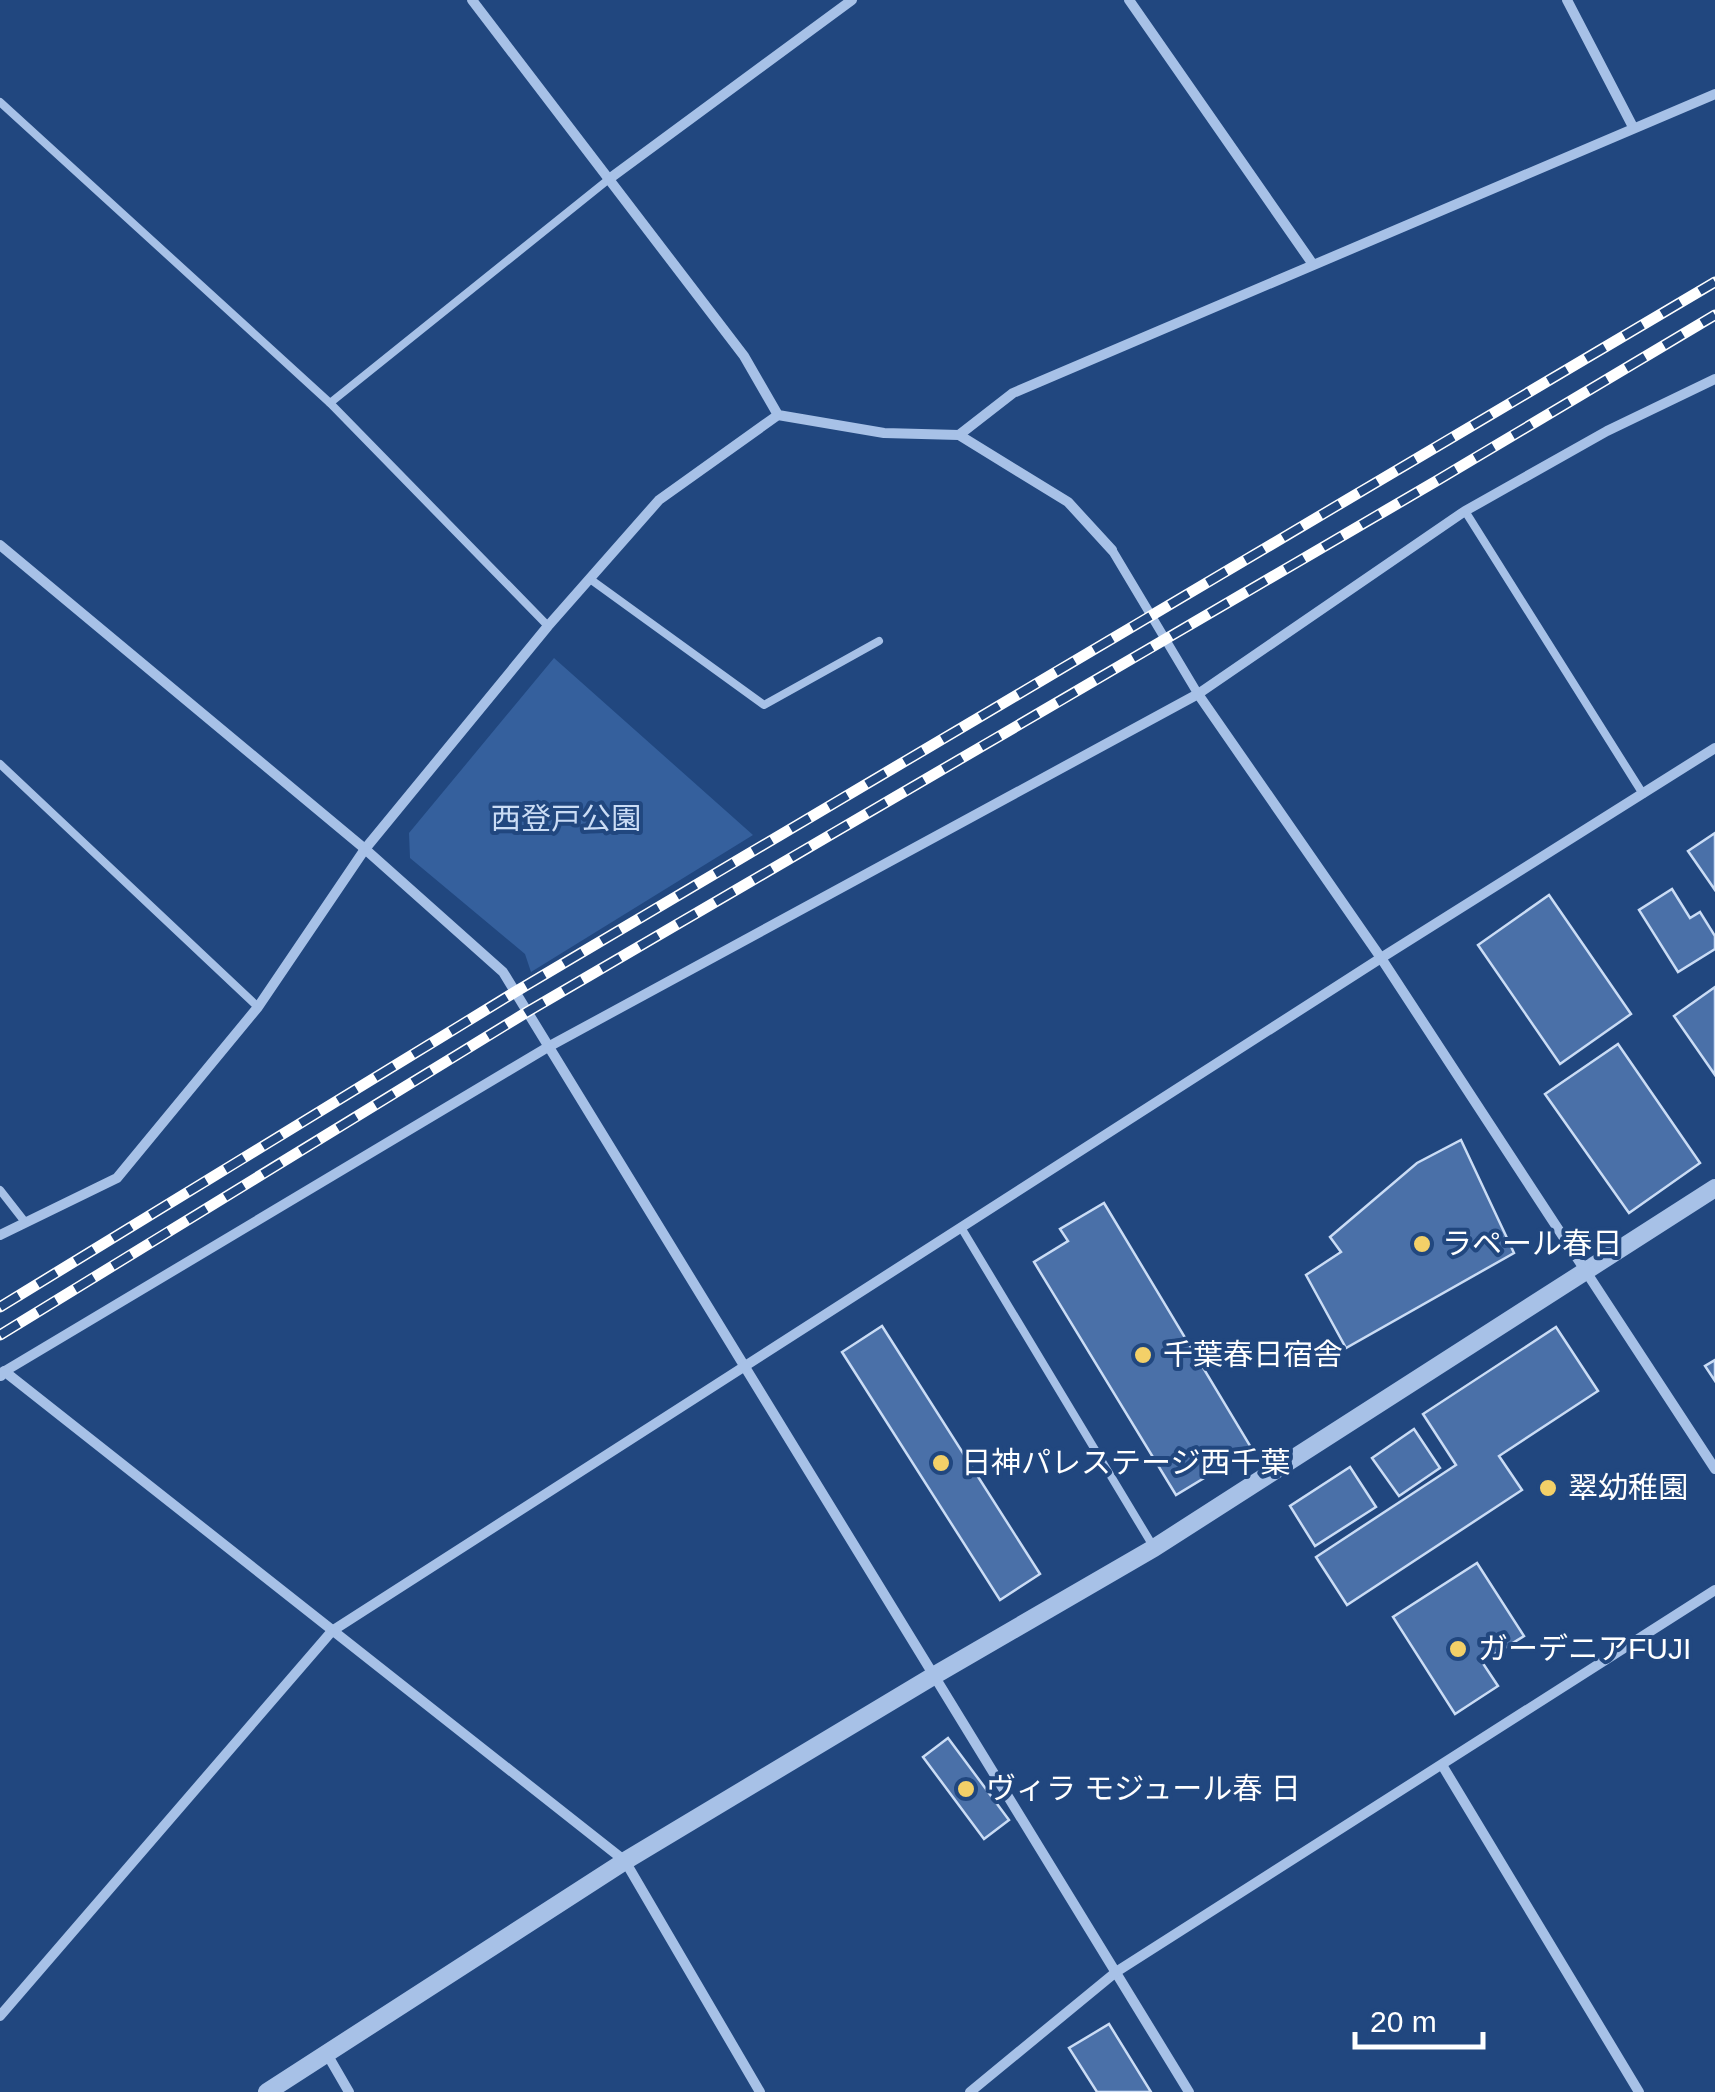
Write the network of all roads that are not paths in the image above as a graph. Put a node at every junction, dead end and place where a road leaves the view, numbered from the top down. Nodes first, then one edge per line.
1 (472, 0) edge
2 (852, 0) edge
3 (1567, 0) edge
4 (1135, 2) edge
5 (1715, 94) edge
6 (0, 102) edge
7 (1633, 126) junction
8 (609, 179) junction
9 (1312, 263) junction
10 (1715, 379) edge
11 (330, 402) junction
12 (778, 415) junction
13 (959, 435) junction
14 (1465, 511) junction
15 (0, 545) edge
16 (1112, 550) joint
17 (590, 579) junction
18 (548, 626) junction
19 (878, 641) dead end
20 (1198, 694) junction
21 (1715, 748) edge
22 (0, 764) edge
23 (1643, 794) junction
24 (365, 848) junction
25 (1380, 958) junction
26 (258, 1007) junction
27 (548, 1046) junction
28 (1715, 1188) edge
29 (0, 1190) edge
30 (25, 1222) junction
31 (962, 1229) junction
32 (0, 1235) edge
33 (1586, 1270) junction
34 (743, 1366) junction
35 (1, 1374) edge
36 (1715, 1470) edge
37 (1154, 1548) junction
38 (1715, 1590) edge
39 (332, 1631) junction
40 (935, 1675) junction
41 (1442, 1765) junction
42 (625, 1861) junction
43 (1116, 1972) junction
44 (0, 2016) edge
45 (327, 2054) junction
46 (267, 2092) edge
47 (349, 2092) edge
48 (760, 2092) edge
49 (970, 2092) edge
50 (1189, 2092) edge
51 (1640, 2092) edge

1 - 8 street
2 - 8 street
3 - 7 street
4 - 9 street
5 - 7 street
6 - 11 lane
7 - 9 street
8 - 11 lane
8 - 12 street
9 - 13 street
10 - 14 street
11 - 18 lane
12 - 13 street
12 - 17 street
13 - 16 street
14 - 20 street
14 - 23 lane
15 - 24 street
16 - 20 street
17 - 18 street
17 - 19 lane
18 - 24 street
20 - 25 street
20 - 27 street
21 - 23 street
22 - 26 lane
23 - 25 street
24 - 26 street
24 - 27 street
25 - 31 street
25 - 33 street
26 - 30 street
27 - 34 street
27 - 35 street
28 - 33 street
29 - 30 lane
30 - 32 street
31 - 34 street
31 - 37 lane
33 - 36 street
33 - 37 street
34 - 39 street
34 - 40 street
35 - 39 street
37 - 40 street
38 - 41 street
39 - 42 street
39 - 44 street
40 - 42 street
40 - 43 street
41 - 43 street
41 - 51 street
42 - 45 street
42 - 48 street
43 - 49 street
43 - 50 street
45 - 46 street
45 - 47 street

